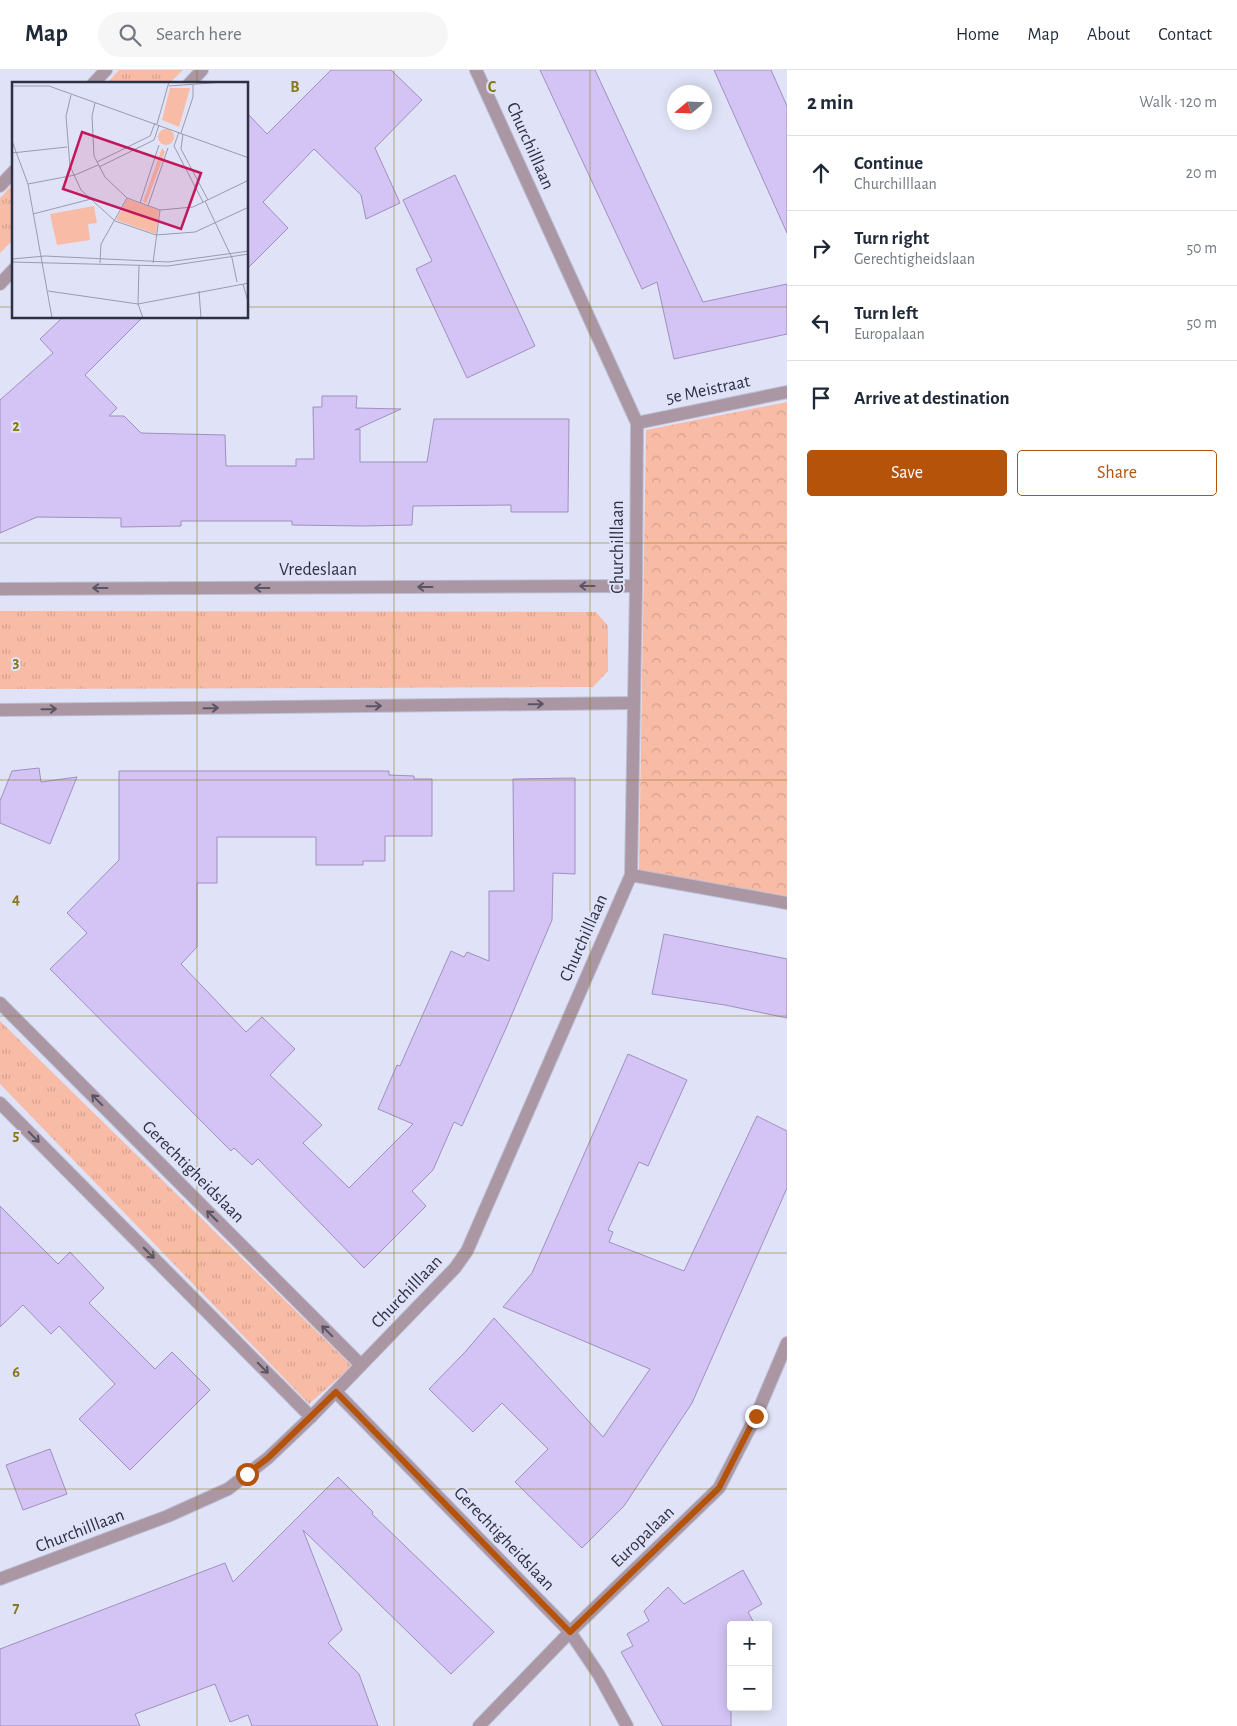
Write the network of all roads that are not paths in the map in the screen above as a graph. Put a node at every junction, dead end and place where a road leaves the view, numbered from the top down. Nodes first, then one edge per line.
1 (106, 70) edge
2 (202, 70) edge
3 (476, 70) edge
4 (95, 82) edge
5 (191, 82) edge
6 (12, 173) edge
7 (0, 186) edge
8 (12, 271) edge
9 (0, 284) edge
10 (787, 392) edge
11 (637, 423) junction
12 (636, 586) junction
13 (0, 589) edge
14 (634, 703) junction
15 (0, 710) edge
16 (631, 875) junction
17 (787, 903) edge
18 (0, 1003) edge
19 (0, 1103) edge
20 (787, 1343) edge
21 (361, 1365) junction
22 (336, 1392) junction
23 (311, 1417) junction
24 (0, 1579) edge
25 (570, 1632) junction
26 (479, 1726) edge
27 (627, 1726) edge

1 - 4 street
2 - 5 street
3 - 11 street, Churchilllaan
6 - 7 street
8 - 9 street
10 - 11 street, 5e Meistraat
11 - 12 street, Churchilllaan
12 -> 13 street, Vredeslaan
12 - 14 street, Churchilllaan
15 -> 14 street
14 - 16 street, Churchilllaan
16 - 17 street
16 - 21 street, Churchilllaan
21 -> 18 street, Gerechtigheidslaan
19 -> 23 street
20 - 25 street, Europalaan
21 - 22 street, Churchilllaan
22 - 23 street, Churchilllaan
22 - 25 street, Gerechtigheidslaan
23 - 24 street, Churchilllaan
25 - 26 street, Europalaan
25 - 27 street, Gerechtigheidslaan

